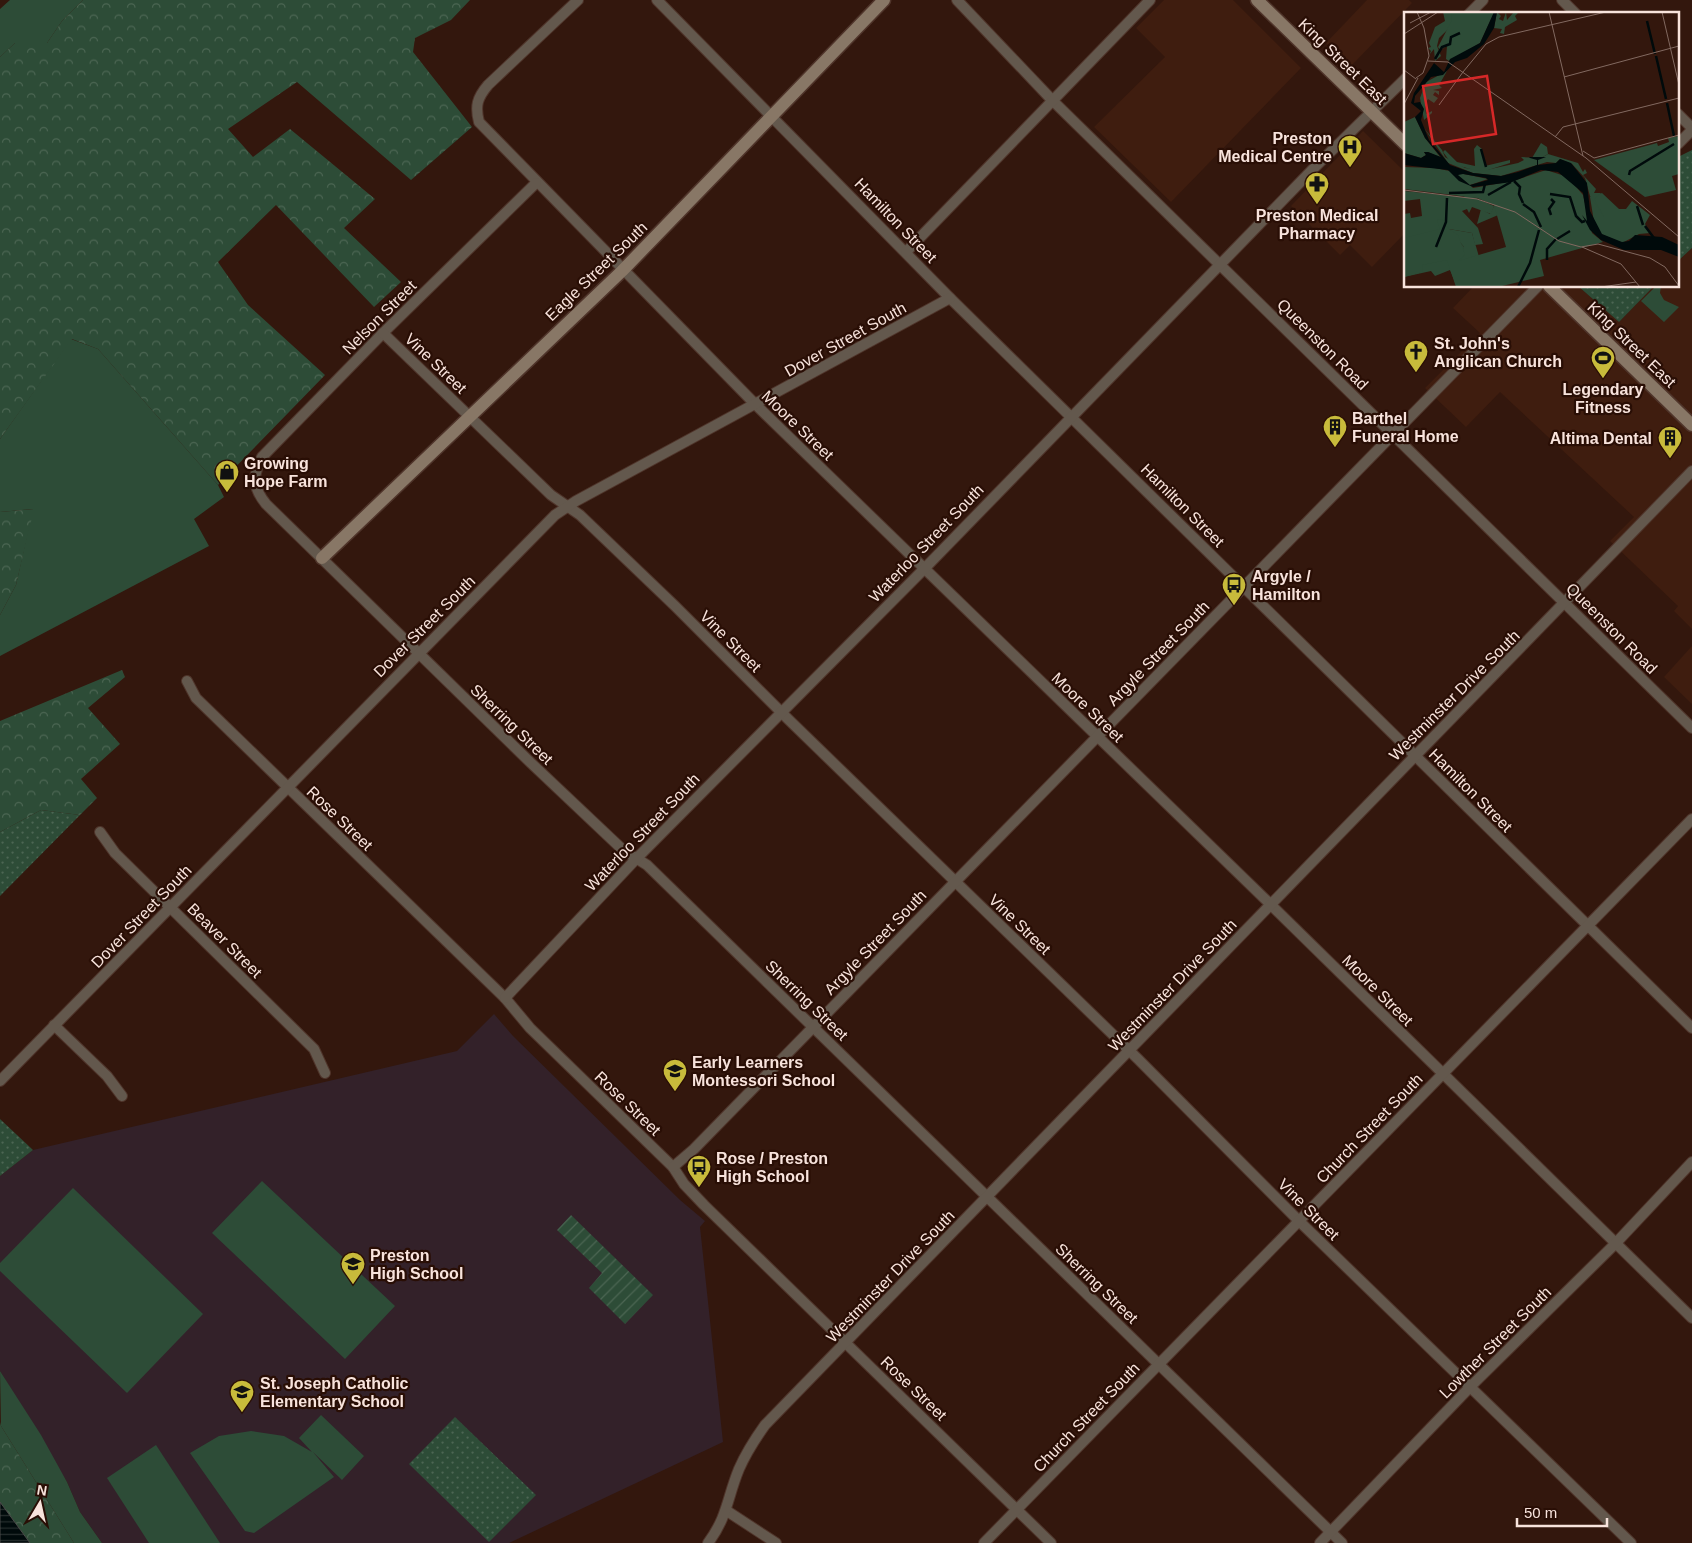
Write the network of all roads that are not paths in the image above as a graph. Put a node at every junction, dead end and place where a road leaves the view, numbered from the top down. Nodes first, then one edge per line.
1 (578, 0) edge
2 (657, 0) edge
3 (884, 0) edge
4 (957, 0) edge
5 (1150, 0) edge
6 (1257, 0) edge
7 (1483, 0) edge
8 (1562, 0) edge
9 (1471, 12) edge
10 (1574, 12) edge
11 (1404, 80) edge
12 (1052, 100) junction
13 (1371, 111) junction
14 (772, 116) junction
15 (1680, 116) edge
16 (1692, 129) edge
17 (1680, 142) edge
18 (1404, 143) edge
19 (536, 183) junction
20 (906, 252) junction
21 (1220, 264) junction
22 (622, 271) junction
23 (1536, 288) edge
24 (1552, 288) edge
25 (950, 298) junction
26 (383, 333) junction
27 (756, 405) junction
28 (469, 416) junction
29 (1071, 416) junction
30 (1692, 425) edge
31 (1393, 434) junction
32 (1692, 471) edge
33 (254, 480) joint
34 (567, 506) junction
35 (322, 558) junction
36 (924, 568) junction
37 (1243, 586) junction
38 (1566, 603) junction
39 (418, 654) junction
40 (187, 681) dead end
41 (781, 712) junction
42 (1692, 728) edge
43 (1097, 738) junction
44 (1414, 756) junction
45 (288, 788) junction
46 (1692, 819) edge
47 (100, 832) dead end
48 (636, 858) junction
49 (955, 881) junction
50 (1271, 905) junction
51 (170, 907) junction
52 (1588, 927) junction
53 (505, 998) junction
54 (54, 1025) junction
55 (813, 1027) junction
56 (1692, 1028) edge
57 (1129, 1050) junction
58 (326, 1073) dead end
59 (1442, 1075) junction
60 (0, 1081) edge
61 (122, 1096) dead end
62 (1692, 1162) edge
63 (672, 1167) junction
64 (987, 1197) junction
65 (1300, 1221) junction
66 (1615, 1244) junction
67 (1692, 1318) edge
68 (845, 1342) junction
69 (1159, 1364) junction
70 (1470, 1387) junction
71 (1016, 1510) junction
72 (727, 1511) junction
73 (1330, 1531) junction
74 (708, 1543) edge
75 (776, 1543) edge
76 (984, 1543) edge
77 (1051, 1543) edge
78 (1320, 1543) edge
79 (1342, 1543) edge
80 (1631, 1543) edge

1 - 19 street, Moore Street
2 - 14 street, Hamilton Street
3 - 14 street, Eagle Street South
4 - 12 street, Queenston Road
5 - 12 street
6 - 13 street, King Street East
7 - 9 street
8 - 10 street
11 - 13 street, Waterloo Street South
12 - 20 street
12 - 21 street, Queenston Road
13 - 18 street, King Street East
13 - 21 street, Waterloo Street South
14 - 20 street, Hamilton Street
14 - 22 street, Eagle Street South
15 - 16 street
16 - 17 street
19 - 22 street, Moore Street
19 - 26 street, Nelson Street
20 - 25 street, Hamilton Street
21 - 29 street, Waterloo Street South
21 - 31 street, Queenston Road
22 - 27 street, Moore Street
22 - 28 street, Eagle Street South
23 - 31 street, Argyle Street South
24 - 30 street, King Street East
25 - 27 street, Dover Street South
25 - 29 street, Hamilton Street
26 - 28 street, Vine Street
26 - 33 street, Nelson Street
27 - 34 street, Dover Street South
27 - 36 street, Moore Street
28 - 34 street, Vine Street
28 - 35 street, Eagle Street South
29 - 36 street, Waterloo Street South
29 - 37 street, Hamilton Street
31 - 37 street, Argyle Street South
31 - 38 street, Queenston Road
32 - 38 street, Westminster Drive South
33 - 35 street, Sherring Street
34 - 39 street, Dover Street South
34 - 41 street, Vine Street
35 - 39 street, Sherring Street
36 - 41 street, Waterloo Street South
36 - 43 street, Moore Street
37 - 43 street, Argyle Street South
37 - 44 street, Hamilton Street
38 - 42 street, Queenston Road
38 - 44 street, Westminster Drive South
39 - 45 street, Dover Street South
39 - 48 street, Sherring Street
40 - 45 street, Rose Street
41 - 48 street, Waterloo Street South
41 - 49 street, Vine Street
43 - 49 street, Argyle Street South
43 - 50 street, Moore Street
44 - 50 street, Westminster Drive South
44 - 52 street, Hamilton Street
45 - 51 street, Dover Street South
45 - 53 street, Rose Street
46 - 52 street, Church Street South
47 - 51 street, Beaver Street
48 - 53 street, Waterloo Street South
48 - 55 street, Sherring Street
49 - 55 street, Argyle Street South
49 - 57 street, Vine Street
50 - 57 street, Westminster Drive South
50 - 59 street, Moore Street
51 - 54 street, Dover Street South
51 - 58 street, Beaver Street
52 - 56 street, Hamilton Street
52 - 59 street, Church Street South
53 - 63 street, Rose Street
54 - 60 street, Dover Street South
54 - 61 street
55 - 63 street, Argyle Street South
55 - 64 street, Sherring Street
57 - 64 street, Westminster Drive South
57 - 65 street, Vine Street
59 - 65 street, Church Street South
59 - 66 street, Moore Street
62 - 66 street, Lowther Street South
63 - 68 street, Rose Street
64 - 68 street, Westminster Drive South
64 - 69 street, Sherring Street
65 - 69 street, Church Street South
65 - 70 street, Vine Street
66 - 67 street, Moore Street
66 - 70 street, Lowther Street South
68 - 71 street, Rose Street
68 - 72 street, Westminster Drive South
69 - 71 street, Church Street South
69 - 73 street, Sherring Street
70 - 73 street, Lowther Street South
70 - 80 street, Vine Street
71 - 76 street, Church Street South
71 - 77 street, Rose Street
72 - 74 street, Westminster Drive South
72 - 75 street
73 - 78 street, Lowther Street South
73 - 79 street, Sherring Street

